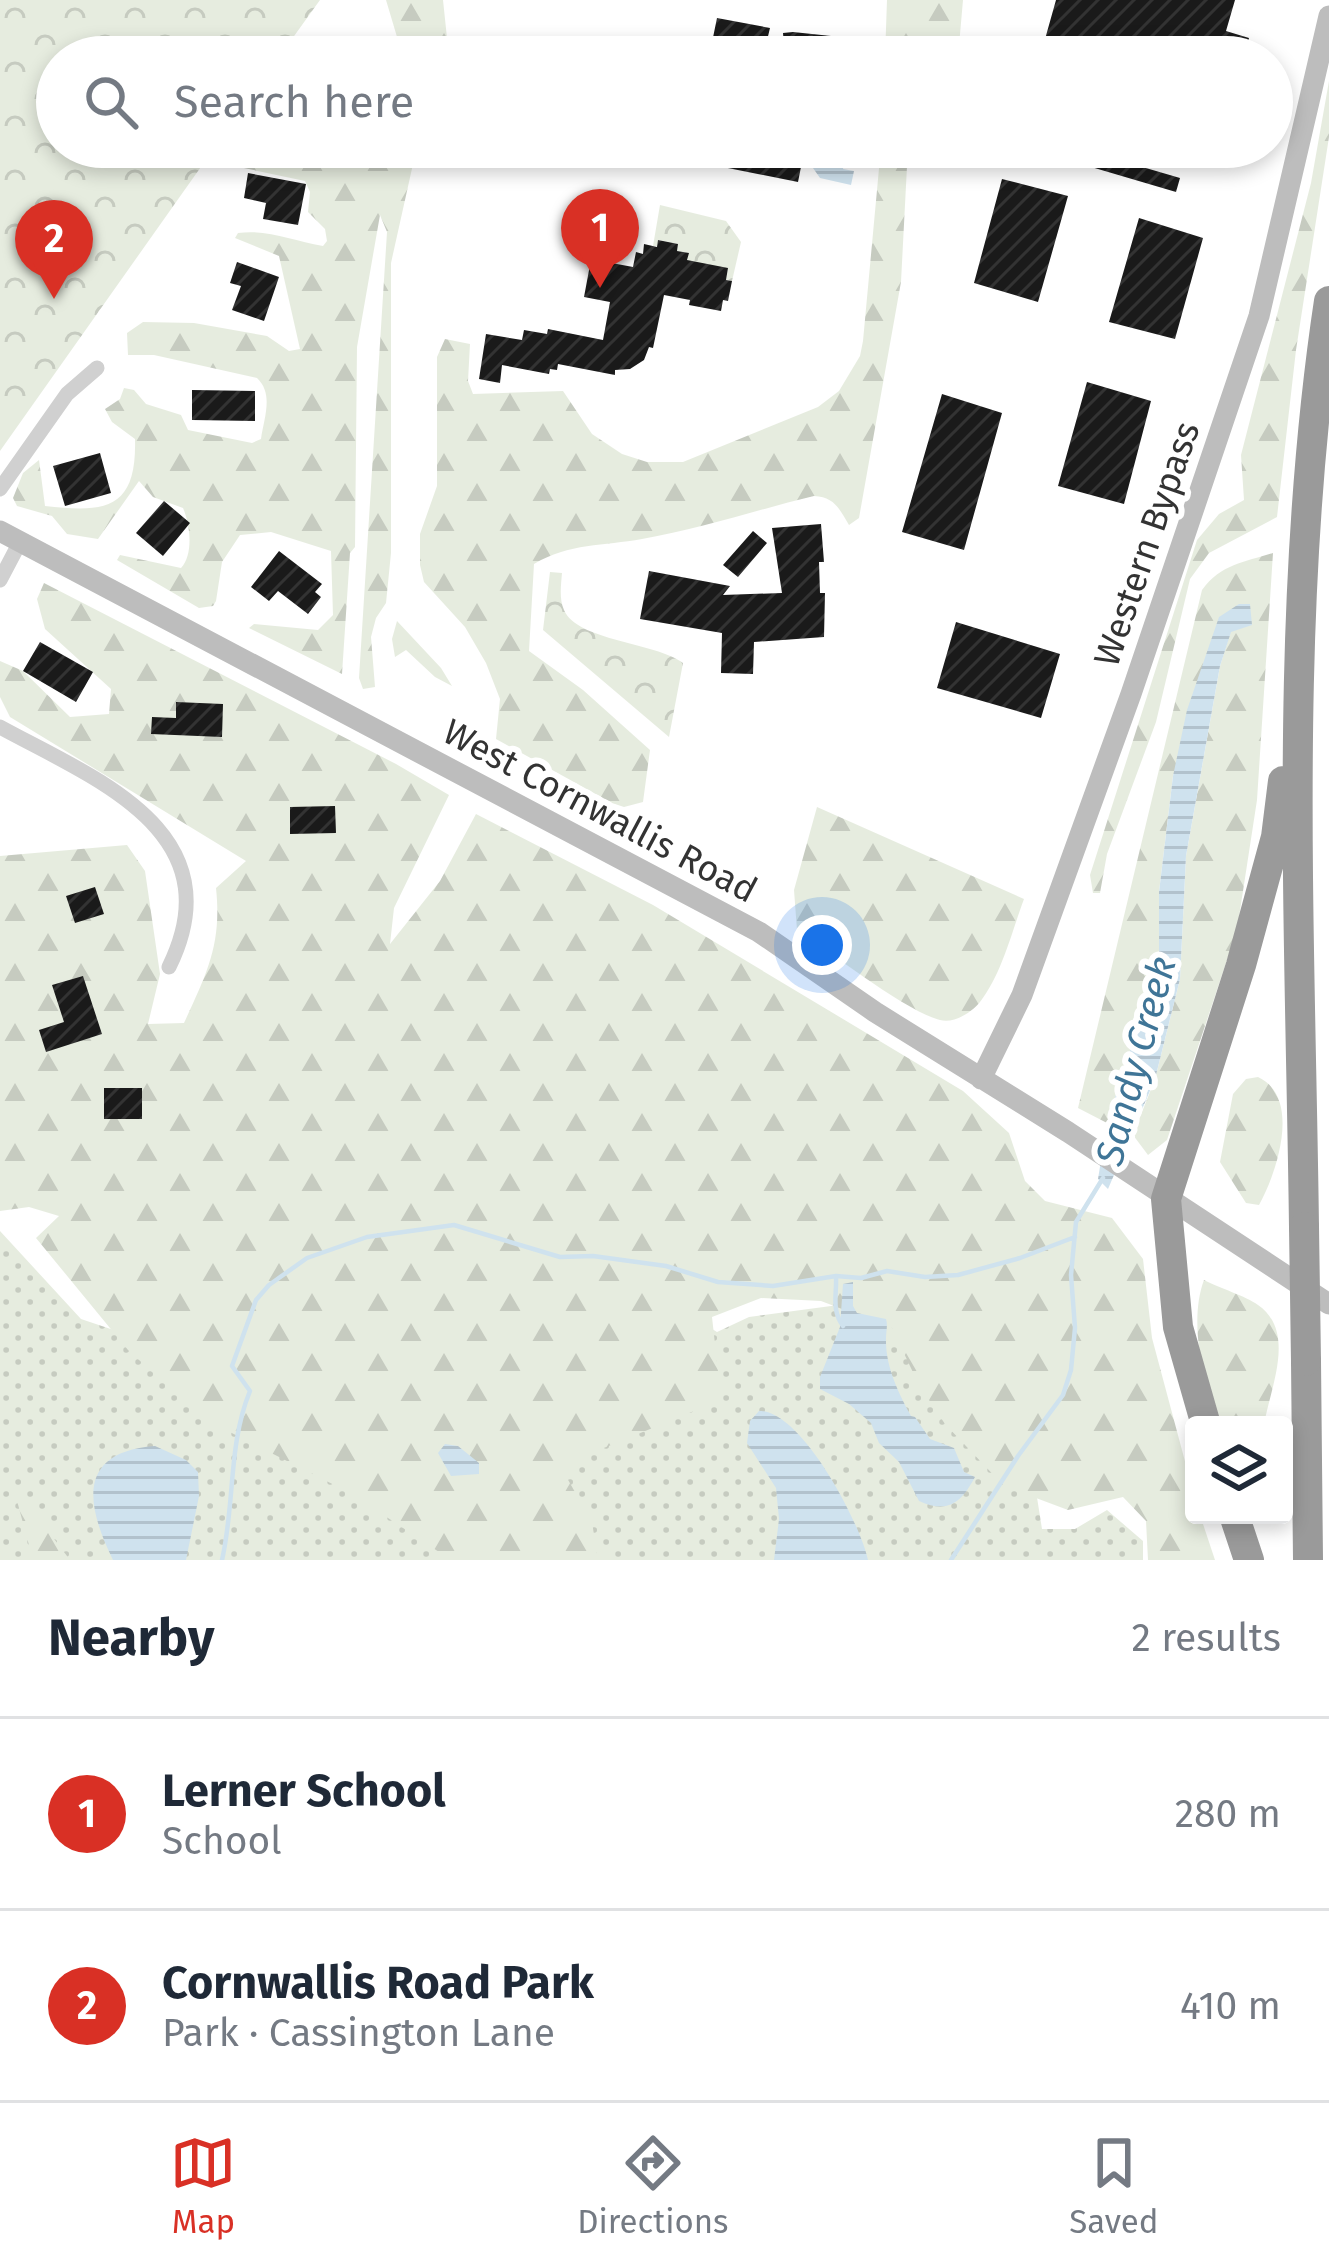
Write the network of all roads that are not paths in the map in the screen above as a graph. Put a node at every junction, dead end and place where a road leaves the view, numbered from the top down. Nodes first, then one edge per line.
1 (1329, 16) edge
2 (1329, 301) edge
3 (97, 368) dead end
4 (0, 489) edge
5 (10, 537) edge
6 (0, 580) edge
7 (1301, 610) junction
8 (0, 727) edge
9 (169, 967) dead end
10 (981, 1079) junction
11 (1166, 1199) junction
12 (1329, 1304) edge
13 (1203, 1416) edge
14 (1237, 1524) edge
15 (1249, 1560) edge
16 (1308, 1560) edge

1 - 10 street, Western Bypass
2 - 7 highway
3 - 4 street
5 - 6 street
5 - 10 street, West Cornwallis Road
7 - 11 highway
7 - 16 highway, bridge
8 - 9 street
10 - 11 street, West Cornwallis Road
11 - 12 street, West Cornwallis Road
11 - 13 highway
14 - 15 highway

